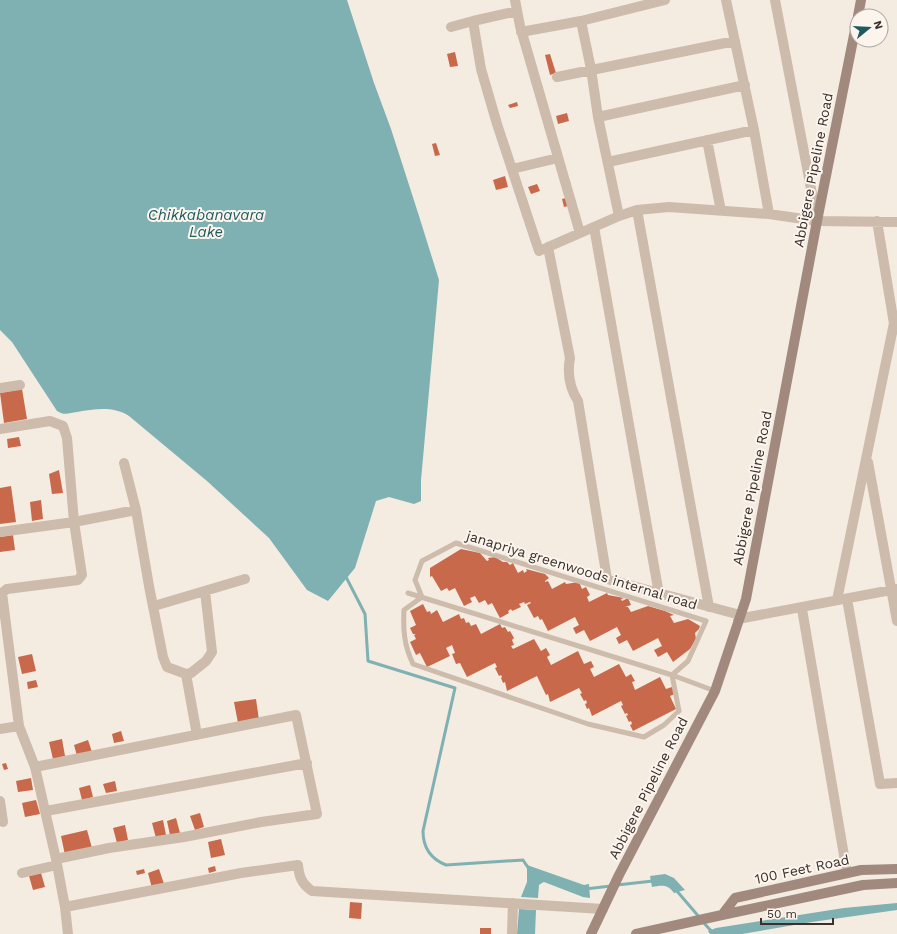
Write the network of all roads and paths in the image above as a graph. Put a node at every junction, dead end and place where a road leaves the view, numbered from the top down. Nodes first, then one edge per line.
1 (515, 0) edge
2 (665, 0) edge
3 (726, 0) edge
4 (775, 0) edge
5 (517, 11) junction
6 (473, 21) junction
7 (581, 21) junction
8 (451, 27) dead end
9 (521, 32) junction
10 (735, 41) junction
11 (851, 48) edge
12 (591, 69) junction
13 (557, 77) dead end
14 (745, 86) junction
15 (598, 117) junction
16 (754, 130) junction
17 (707, 140) junction
18 (558, 158) junction
19 (608, 162) junction
20 (512, 169) junction
21 (637, 210) junction
22 (721, 211) junction
23 (769, 214) junction
24 (619, 216) junction
25 (817, 221) junction
26 (877, 222) junction
27 (897, 222) edge
28 (594, 227) junction
29 (580, 233) junction
30 (548, 246) junction
31 (894, 323) junction
32 (897, 340) edge
33 (20, 385) dead end
34 (0, 388) edge
35 (0, 429) edge
36 (866, 456) junction
37 (124, 463) dead end
38 (136, 510) junction
39 (74, 522) junction
40 (0, 532) edge
41 (246, 579) dead end
42 (894, 590) edge
43 (205, 591) junction
44 (408, 592) dead end
45 (659, 594) junction
46 (422, 597) junction
47 (842, 599) junction
48 (154, 606) junction
49 (709, 607) junction
50 (802, 609) dead end
51 (739, 617) junction
52 (897, 621) edge
53 (186, 674) junction
54 (672, 675) junction
55 (714, 691) junction
56 (19, 726) junction
57 (0, 729) edge
58 (197, 735) junction
59 (307, 763) junction
60 (35, 767) junction
61 (897, 782) edge
62 (0, 802) edge
63 (46, 811) junction
64 (3, 822) dead end
65 (56, 862) junction
66 (897, 868) edge
67 (22, 873) dead end
68 (847, 873) junction
69 (897, 883) edge
70 (513, 903) junction
71 (64, 907) junction
72 (603, 909) junction
73 (722, 915) junction
74 (68, 934) edge
75 (512, 934) edge
76 (591, 934) edge
77 (638, 934) edge

1 - 5 street
2 - 7 street
3 - 10 street
4 - 25 street
5 - 6 street
5 - 9 street
6 - 8 street
6 - 20 street
7 - 9 street
7 - 12 street
9 - 18 street
10 - 12 street
10 - 14 street
11 - 25 main road, Abbigere Pipeline Road
12 - 13 street
12 - 15 street
14 - 15 street
14 - 16 street
15 - 19 street
16 - 17 street
16 - 23 street
17 - 19 street
17 - 22 street
18 - 20 street
18 - 29 street
19 - 24 street
20 - 30 street
21 - 22 street
21 - 24 street
21 - 49 street
22 - 23 street
23 - 25 street
24 - 28 street
25 - 26 street
25 - 51 main road, Abbigere Pipeline Road
26 - 27 street
26 - 31 street
28 - 29 street
28 - 45 street
29 - 30 street
30 - 45 street
31 - 32 street
31 - 36 street
33 - 34 street
35 - 39 street
36 - 42 street
36 - 47 street
37 - 38 street
38 - 39 street
38 - 48 street
39 - 40 street
39 - 56 street
41 - 43 street
42 - 47 street
42 - 52 street
43 - 48 street
43 - 53 street
44 - 46 lane
45 - 49 street
46 - 54 lane
46 - 54 lane
46 - 54 lane, janapriya greenwoods internal road
47 - 51 street
47 - 61 street
48 - 53 street
49 - 51 street
50 - 68 street
51 - 55 main road, Abbigere Pipeline Road
53 - 58 street
54 - 55 lane
55 - 72 main road, Abbigere Pipeline Road
56 - 57 street
56 - 60 street
58 - 59 street
58 - 60 street
59 - 63 street
59 - 65 street
60 - 63 street
62 - 64 street
63 - 65 street
65 - 67 street
65 - 71 street
66 - 68 main road, 100 Feet Road
68 - 73 main road, 100 Feet Road
69 - 73 main road, 100 Feet Road
70 - 71 street
70 - 72 street
70 - 75 street
71 - 74 street
72 - 76 main road, Abbigere Pipeline Road
73 - 77 main road, 100 Feet Road

